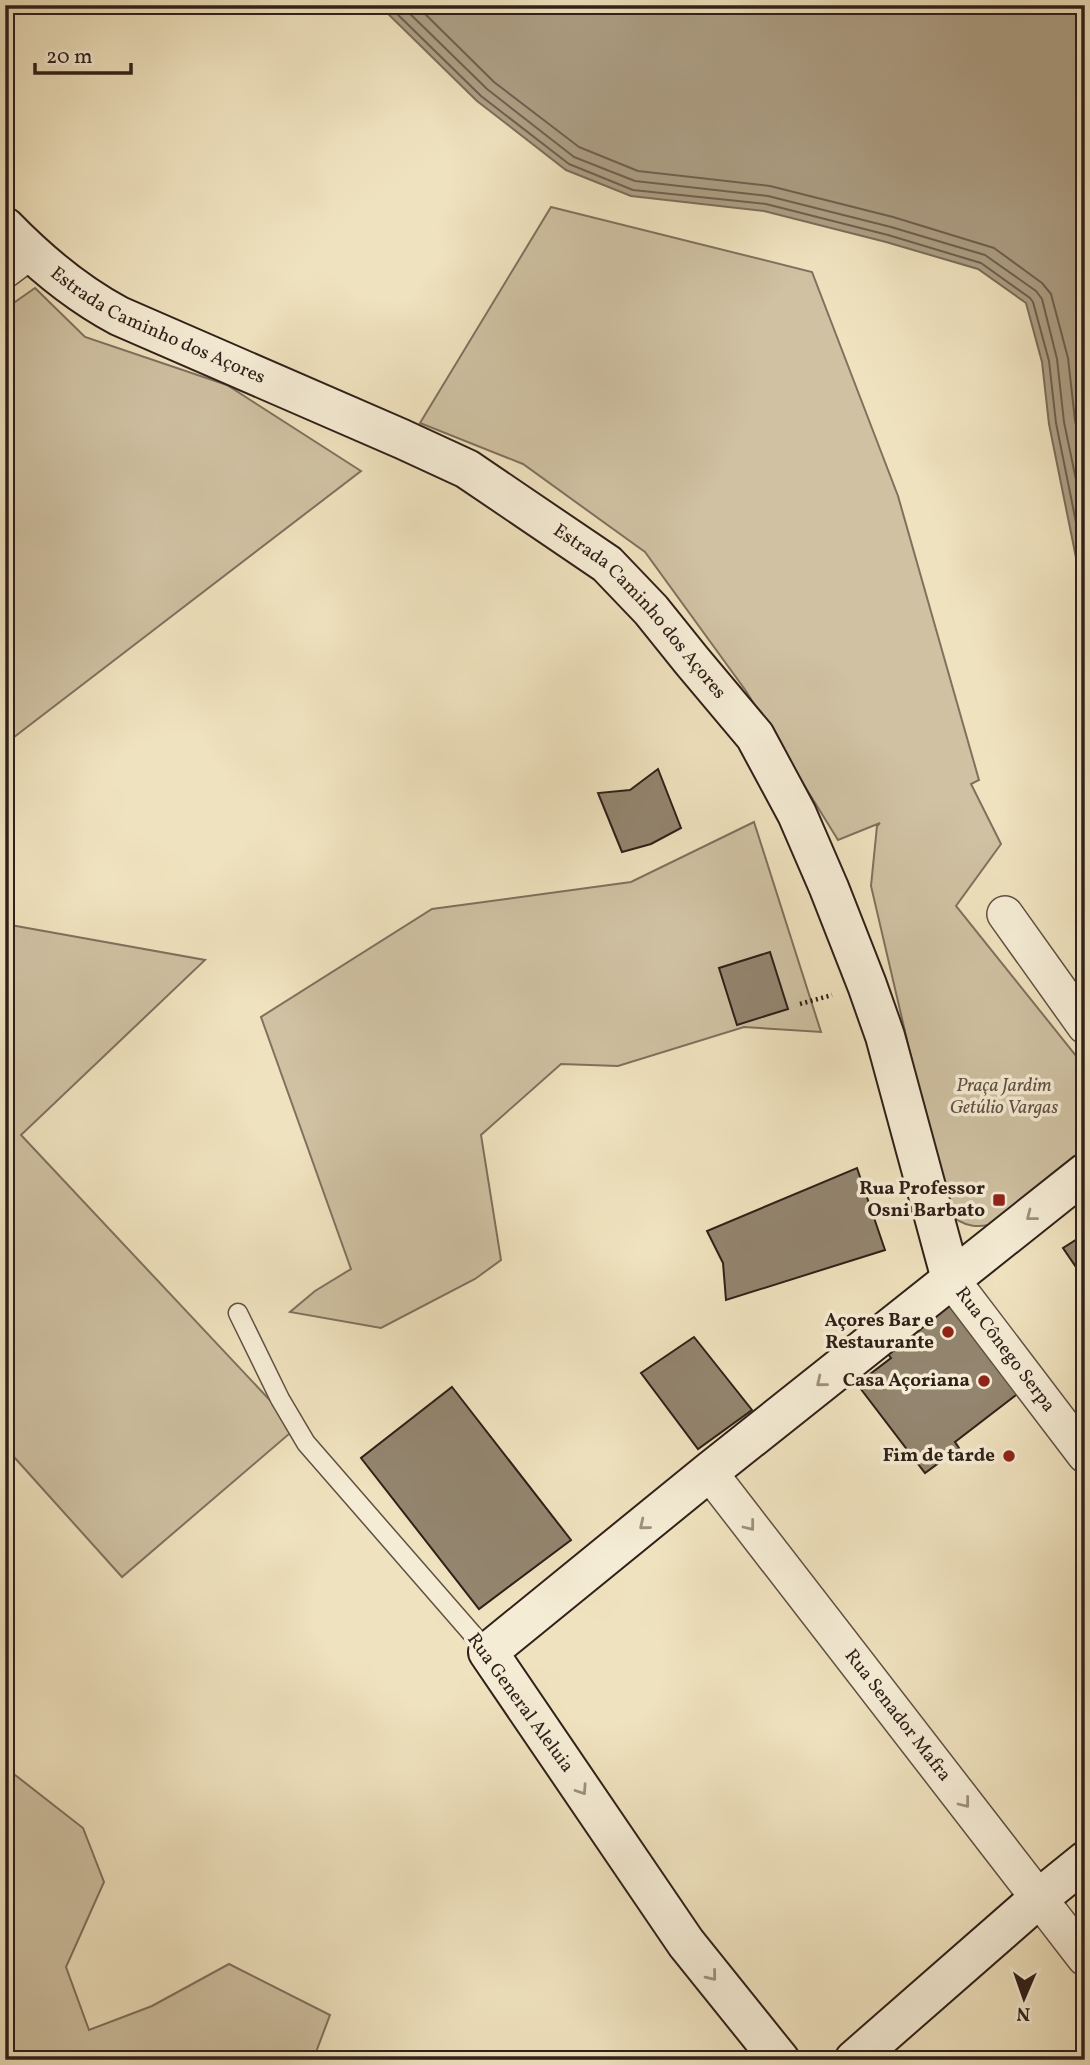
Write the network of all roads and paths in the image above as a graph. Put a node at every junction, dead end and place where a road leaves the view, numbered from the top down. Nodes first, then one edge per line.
1 (13, 249) edge
2 (1005, 914) dead end
3 (1085, 1026) edge
4 (1085, 1173) edge
5 (951, 1279) junction
6 (238, 1313) dead end
7 (1085, 1455) edge
8 (709, 1472) junction
9 (488, 1652) junction
10 (1085, 1861) edge
11 (1038, 1899) junction
12 (1085, 1958) edge
13 (780, 2060) edge
14 (854, 2060) edge

1 - 5 main road, Estrada Caminho dos Açores
2 - 3 street
4 -> 5 main road
5 - 7 street, Rua Cônego Serpa
5 -> 8 main road
6 - 9 lane, Rua General Aleluia
8 -> 9 main road
8 -> 11 street, Rua Senador Mafra
9 -> 13 main road, Rua General Aleluia
10 - 11 main road
11 - 12 street, Rua Senador Mafra
11 - 14 main road

